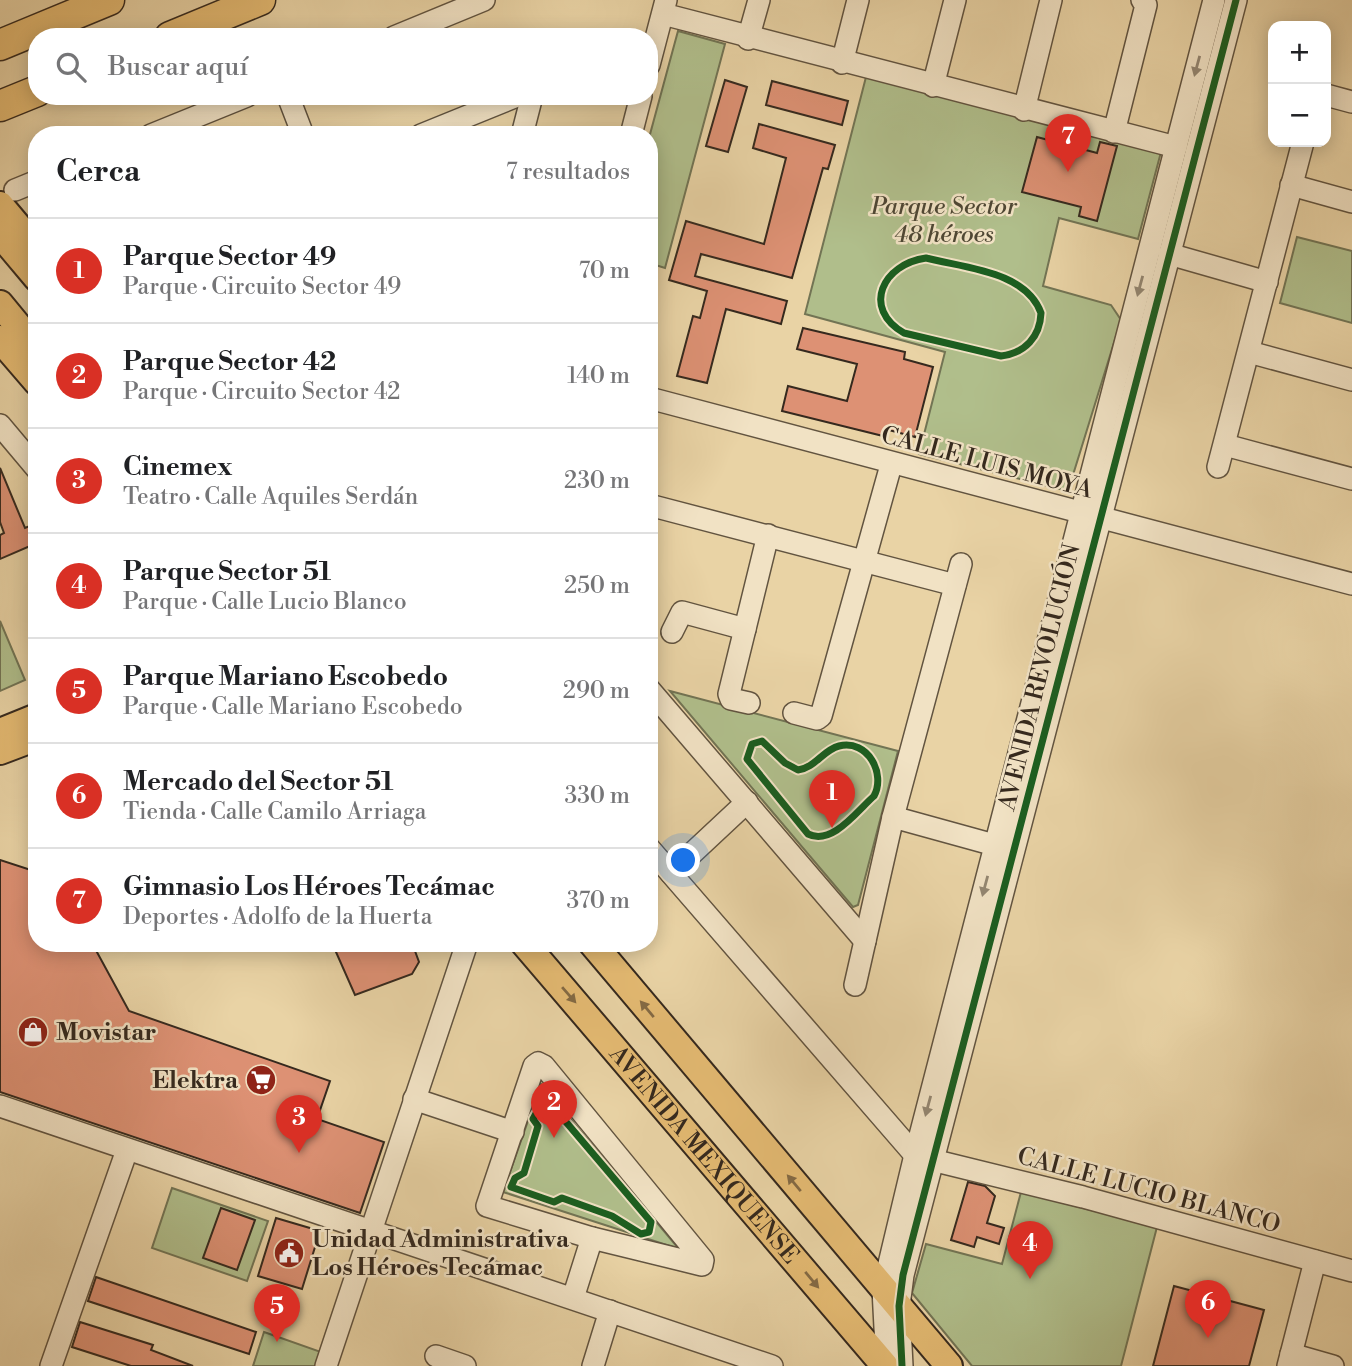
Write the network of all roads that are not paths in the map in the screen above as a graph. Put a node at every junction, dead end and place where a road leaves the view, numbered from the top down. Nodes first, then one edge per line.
1 (109, 0) edge
2 (260, 0) edge
3 (484, 0) edge
4 (759, 0) edge
5 (858, 0) edge
6 (955, 0) edge
7 (1051, 0) edge
8 (1142, 0) edge
9 (1214, 0) edge
10 (1236, 0) edge
11 (665, 7) edge
12 (41, 28) edge
13 (192, 28) edge
14 (416, 28) edge
15 (658, 32) edge
16 (28, 33) edge
17 (748, 39) junction
18 (0, 45) edge
19 (842, 63) junction
20 (933, 86) junction
21 (28, 95) edge
22 (1331, 96) edge
23 (1352, 102) edge
24 (225, 105) edge
25 (291, 105) edge
26 (495, 105) edge
27 (530, 105) edge
28 (639, 105) edge
29 (0, 106) edge
30 (1024, 110) junction
31 (173, 126) edge
32 (300, 126) edge
33 (443, 126) edge
34 (524, 126) edge
35 (633, 126) edge
36 (1114, 132) junction
37 (1176, 147) junction
38 (1302, 147) edge
39 (1292, 185) junction
40 (28, 186) edge
41 (7, 197) edge
42 (1352, 202) edge
43 (0, 233) edge
44 (28, 233) edge
45 (1169, 254) junction
46 (28, 267) edge
47 (1267, 282) junction
48 (0, 304) edge
49 (28, 338) edge
50 (0, 339) edge
51 (1249, 352) junction
52 (28, 372) edge
53 (1352, 380) edge
54 (658, 400) edge
55 (0, 425) edge
56 (1225, 445) junction
57 (28, 458) edge
58 (891, 465) junction
59 (1218, 467) dead end
60 (1352, 479) edge
61 (658, 507) edge
62 (1089, 516) junction
63 (768, 535) junction
64 (863, 561) junction
65 (961, 564) dead end
66 (1352, 584) edge
67 (955, 586) junction
68 (745, 629) junction
69 (672, 632) dead end
70 (658, 699) edge
71 (749, 703) dead end
72 (794, 713) dead end
73 (28, 721) edge
74 (0, 732) edge
75 (28, 740) edge
76 (0, 751) edge
77 (747, 802) junction
78 (893, 817) junction
79 (1005, 848) junction
80 (658, 858) edge
81 (671, 873) junction
82 (864, 941) junction
83 (464, 952) edge
84 (532, 952) edge
85 (600, 952) edge
86 (855, 985) dead end
87 (414, 1098) junction
88 (0, 1106) edge
89 (513, 1132) junction
90 (127, 1150) junction
91 (924, 1157) junction
92 (370, 1230) junction
93 (592, 1238) junction
94 (1315, 1261) junction
95 (1352, 1271) edge
96 (573, 1298) junction
97 (891, 1298) junction
98 (610, 1311) junction
99 (437, 1353) edge
100 (1289, 1360) edge
101 (51, 1366) edge
102 (326, 1366) edge
103 (465, 1366) edge
104 (593, 1366) edge
105 (772, 1366) edge
106 (886, 1366) edge
107 (902, 1366) edge
108 (948, 1366) edge
109 (1333, 1366) edge

1 - 12 highway
2 - 13 highway
3 - 14 street
4 - 17 street
5 - 19 street
6 - 20 street
7 - 30 street
8 - 36 street
9 -> 37 street, AVENIDA REVOLUCIÓN
10 - 45 street, AVENIDA REVOLUCIÓN
11 - 15 street
11 - 17 street
16 - 18 highway
17 - 19 street
19 - 20 street
20 - 30 street
21 - 29 highway
22 - 23 street
24 - 31 street
25 - 32 street
26 - 33 street
27 - 34 street
28 - 35 street
30 - 36 street
36 - 37 street
37 -> 62 street, AVENIDA REVOLUCIÓN
38 - 39 street
39 - 42 street
39 - 47 street
40 - 41 street
41 - 44 main road
43 - 46 main road
45 - 47 street
45 - 62 street, AVENIDA REVOLUCIÓN
47 - 51 street
48 - 49 main road
50 - 52 main road
51 - 53 street
51 - 56 street
54 - 58 street, CALLE LUIS MOYA
55 - 57 street
56 - 59 street
56 - 60 street
58 - 62 street, CALLE LUIS MOYA
58 - 64 street
61 - 63 street
62 - 66 street, CALLE LUIS MOYA
62 - 79 street, AVENIDA REVOLUCIÓN
63 - 64 street
63 - 68 street
64 - 67 street
64 - 72 street
65 - 67 street
67 - 78 street
68 - 69 street
68 - 71 street
70 - 77 street
73 - 74 main road
75 - 76 main road
77 - 81 street
77 - 82 street
78 - 79 street
78 - 82 street
79 - 91 street, AVENIDA REVOLUCIÓN
80 - 81 street
81 - 91 street
82 - 86 street
83 - 87 street
84 -> 106 main road, AVENIDA MEXIQUENSE
97 -> 85 main road, AVENIDA MEXIQUENSE
87 - 89 street
87 - 92 street
88 - 90 street
89 - 93 street
89 - 93 street
90 - 92 street
90 - 101 street
91 - 94 street, CALLE LUCIO BLANCO
91 - 97 street, AVENIDA REVOLUCIÓN
92 - 96 street
92 - 102 street
93 - 96 street
94 - 95 street, CALLE LUCIO BLANCO
94 - 100 street
96 - 98 street
97 - 106 street, AVENIDA REVOLUCIÓN
97 - 107 street, AVENIDA REVOLUCIÓN
97 - 108 main road, AVENIDA MEXIQUENSE
98 - 104 street
98 - 105 street
99 - 103 street
100 - 109 street

